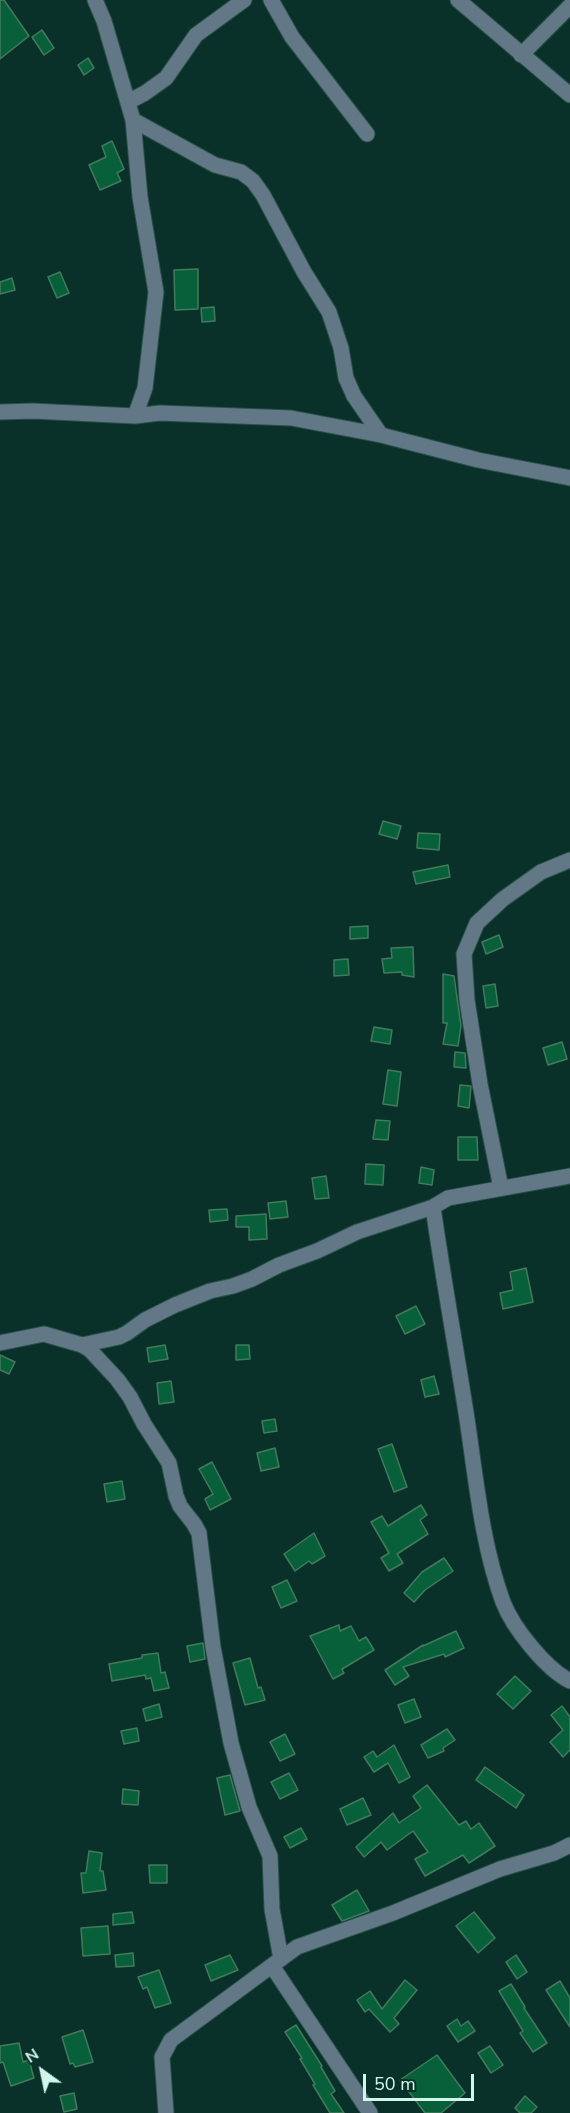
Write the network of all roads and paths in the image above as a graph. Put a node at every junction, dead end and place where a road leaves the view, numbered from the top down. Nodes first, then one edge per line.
1 (95, 0) edge
2 (244, 0) edge
3 (271, 0) edge
4 (458, 0) edge
5 (570, 6) edge
6 (521, 55) junction
7 (570, 95) edge
8 (128, 102) junction
9 (133, 120) junction
10 (367, 134) dead end
11 (0, 412) edge
12 (135, 416) junction
13 (381, 435) junction
14 (570, 478) edge
15 (570, 860) edge
16 (570, 1176) edge
17 (501, 1188) junction
18 (433, 1207) junction
19 (0, 1342) edge
20 (82, 1345) junction
21 (570, 1681) edge
22 (570, 1845) edge
23 (276, 1963) junction
24 (166, 2113) edge
25 (370, 2113) edge

1 - 8 street
2 - 8 street
3 - 10 street
4 - 6 street
5 - 6 street
6 - 7 street
8 - 9 street
9 - 12 street
9 - 13 street
11 - 12 street
12 - 13 street
13 - 14 street
15 - 17 street
16 - 17 street
17 - 18 street
18 - 20 street
18 - 21 street
19 - 20 street
20 - 23 street
22 - 23 street
23 - 24 street
23 - 25 street

